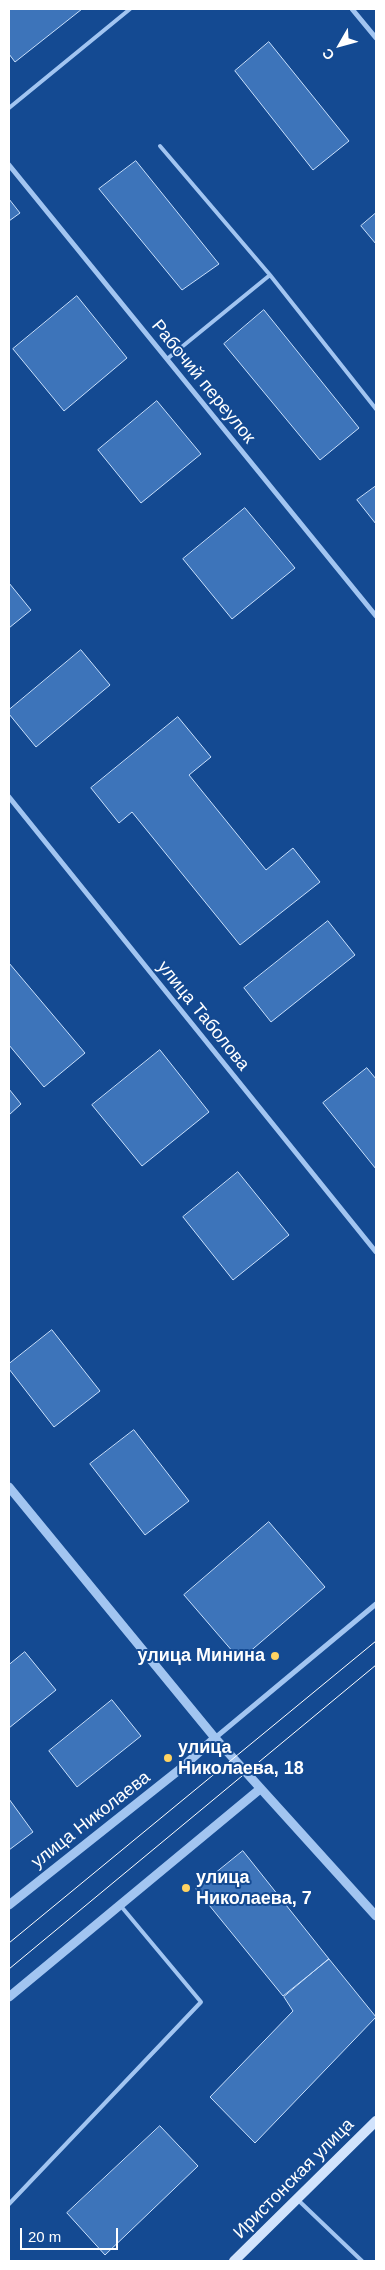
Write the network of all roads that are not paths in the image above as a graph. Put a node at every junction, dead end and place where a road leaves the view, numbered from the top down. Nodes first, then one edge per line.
1 (130, 9) edge
2 (352, 9) edge
3 (376, 38) edge
4 (9, 108) edge
5 (160, 146) dead end
6 (9, 165) edge
7 (270, 275) junction
8 (167, 359) junction
9 (376, 409) edge
10 (376, 616) edge
11 (9, 797) edge
12 (376, 1252) edge
13 (9, 1487) edge
14 (376, 1604) edge
15 (215, 1738) junction
16 (260, 1789) junction
17 (9, 1905) edge
18 (120, 1905) junction
19 (376, 1916) edge
20 (9, 1997) edge
21 (376, 2120) edge
22 (297, 2199) junction
23 (9, 2204) edge
24 (234, 2261) edge
25 (362, 2261) edge

1 - 4 lane
2 - 3 street
5 - 7 lane
6 - 8 street, Рабочий переулок
7 - 8 lane
7 - 9 lane
8 - 10 street, Рабочий переулок
11 - 12 street, улица Таболова
13 - 15 street
14 - 15 street, улица Николаева
15 - 16 street
15 - 17 street, улица Николаева
16 - 18 street
16 - 19 street
18 - 20 street
18 - 23 lane
21 - 22 main road, Иристонская улица
22 - 24 main road, Иристонская улица
22 - 25 lane

